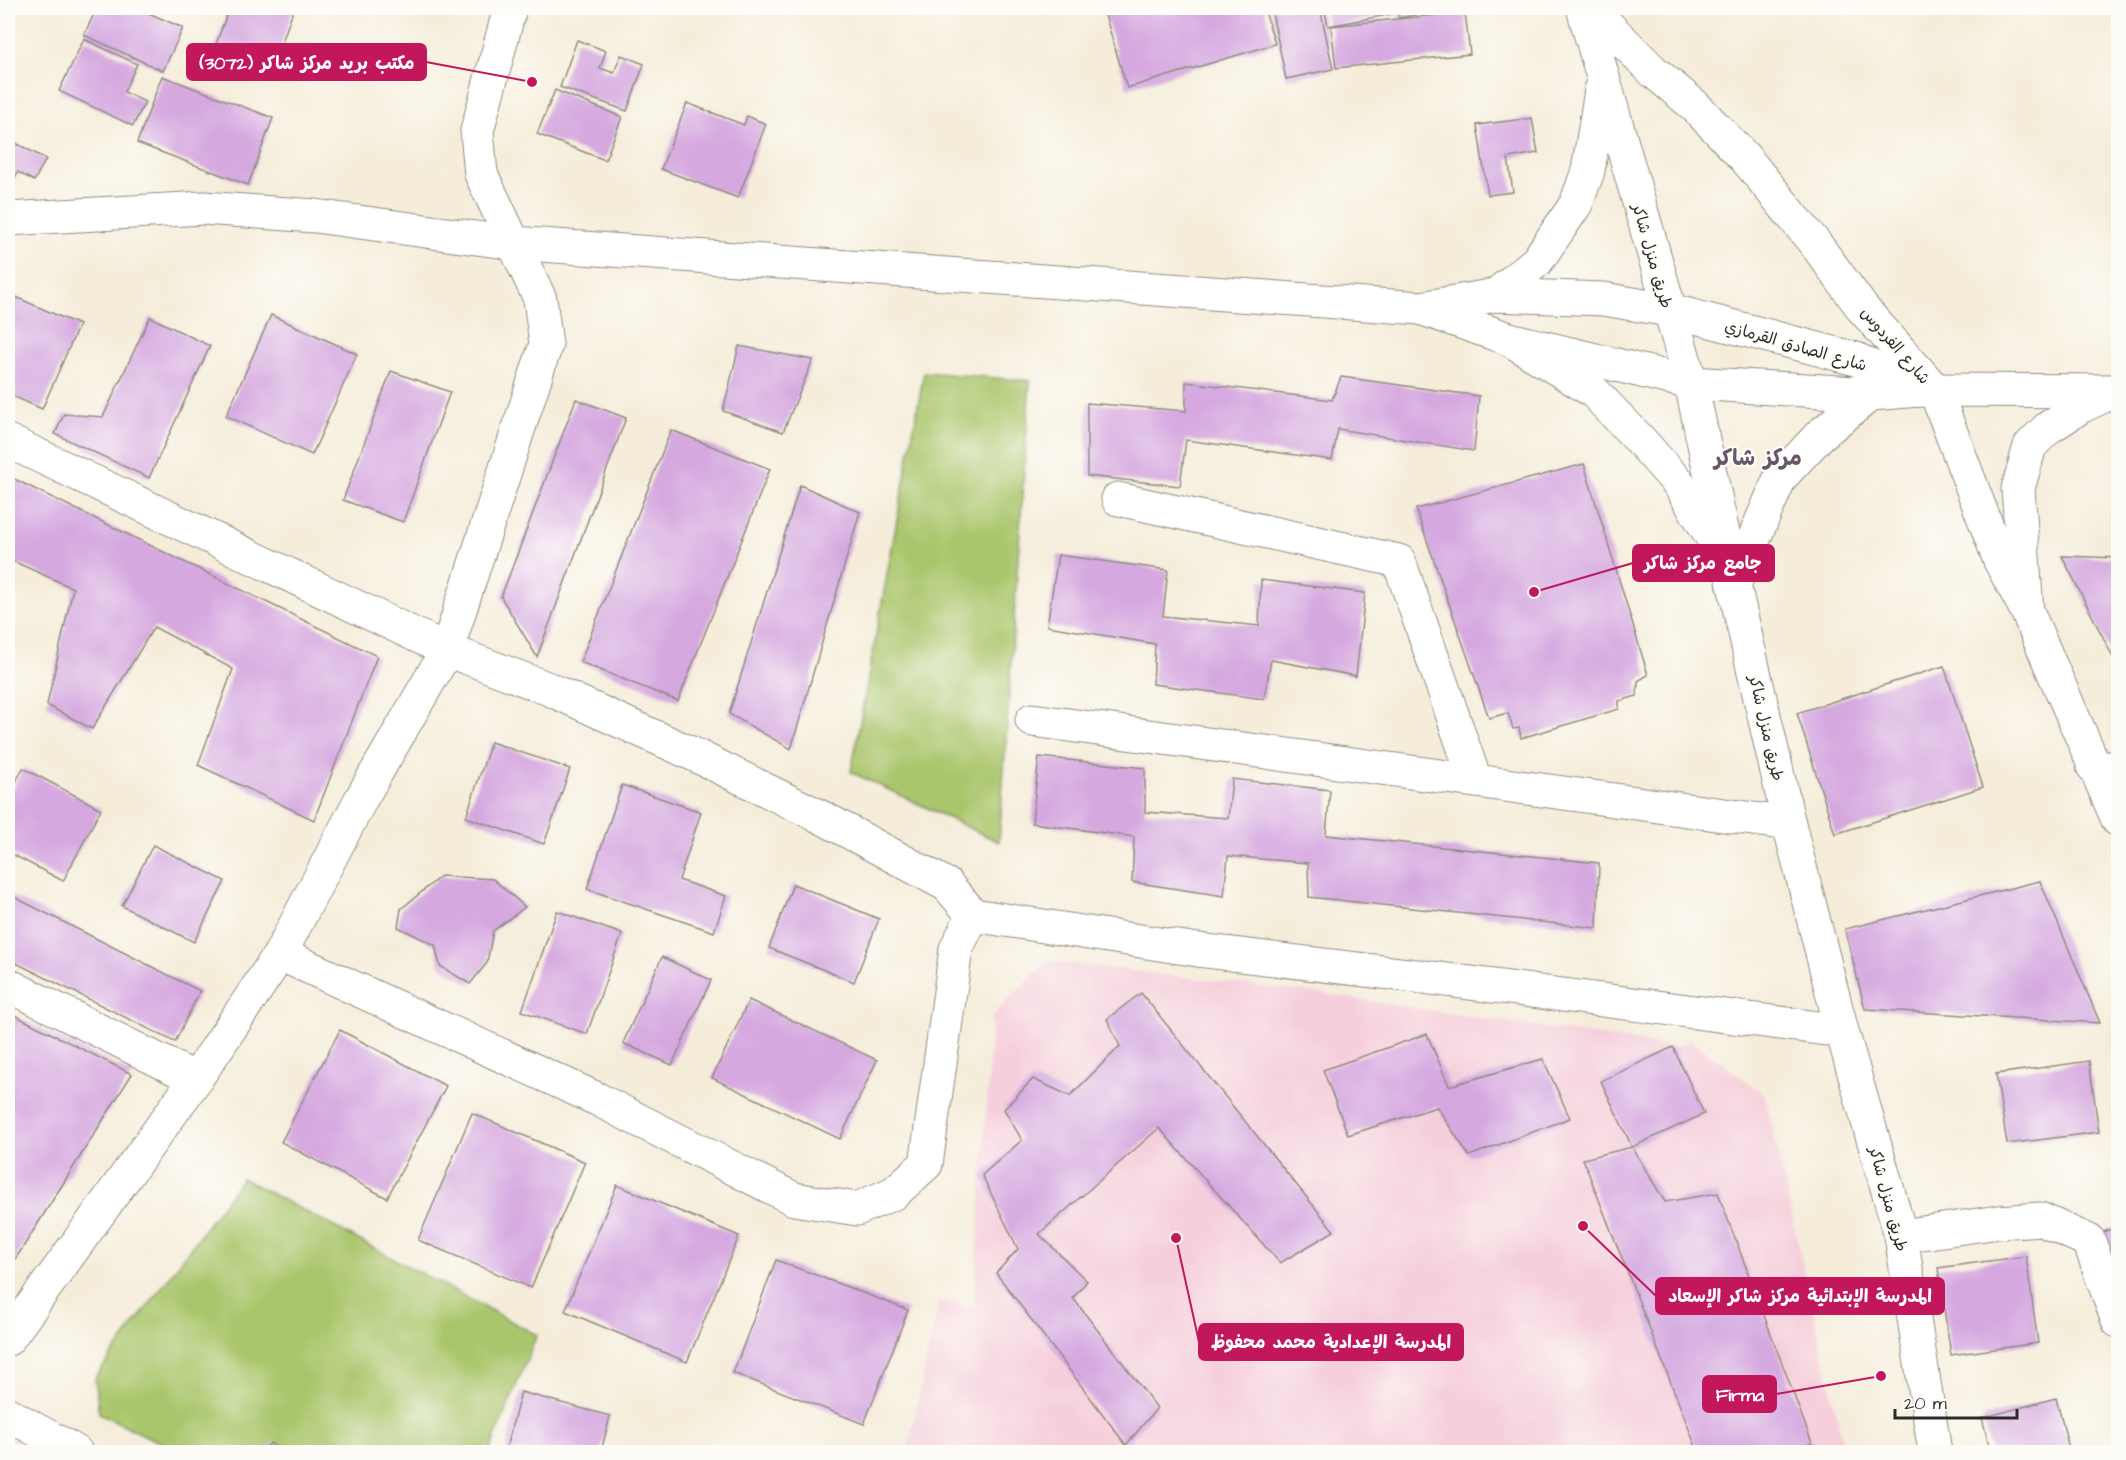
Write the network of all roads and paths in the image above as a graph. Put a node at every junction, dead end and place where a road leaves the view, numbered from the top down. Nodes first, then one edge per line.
1 (510, 8) edge
2 (1583, 8) edge
3 (1590, 8) edge
4 (1603, 79) junction
5 (8, 219) edge
6 (513, 243) junction
7 (1496, 295) junction
8 (1420, 308) junction
9 (1669, 310) junction
10 (1509, 339) junction
11 (1691, 382) junction
12 (1927, 390) junction
13 (2117, 391) edge
14 (1871, 394) junction
15 (8, 441) edge
16 (1118, 499) dead end
17 (1732, 576) junction
18 (2027, 611) junction
19 (447, 650) junction
20 (1032, 720) dead end
21 (2106, 767) edge
22 (1475, 780) junction
23 (2118, 820) edge
24 (1789, 824) junction
25 (973, 915) junction
26 (280, 954) junction
27 (8, 985) edge
28 (1842, 1031) junction
29 (196, 1079) junction
30 (1901, 1236) junction
31 (2118, 1321) edge
32 (8, 1339) edge
33 (8, 1414) edge
34 (76, 1452) edge
35 (1935, 1452) edge

1 - 6 street
2 - 4 street, طريق منزل شاكر
3 - 12 street, شارع الفردوس
4 - 7 street
4 - 9 street, طريق منزل شاكر
5 - 6 street
6 - 8 street
6 - 19 street
7 - 8 street, شارع الصادق القرمازي
7 - 9 street, شارع الصادق القرمازي
8 - 10 street
9 - 11 street, طريق منزل شاكر
9 - 12 street, شارع الصادق القرمازي
10 - 11 street, شارع الصادق القرمازي
10 - 17 street
11 - 14 street, شارع الصادق القرمازي
11 - 17 street, طريق منزل شاكر
12 - 13 street, شارع الصادق القرمازي
12 - 14 street, شارع الصادق القرمازي
12 - 18 street, شارع الفردوس
13 - 18 street
14 - 17 street
15 - 19 street
16 - 22 street
17 - 24 street, طريق منزل شاكر
18 - 21 street, شارع الفردوس
19 - 25 street
19 - 26 street
20 - 22 street
21 - 23 street, شارع الفردوس
22 - 24 street
24 - 28 street, طريق منزل شاكر
25 - 26 street
25 - 28 street
26 - 29 street
27 - 29 street
28 - 30 street, طريق منزل شاكر
29 - 32 street
30 - 31 street
30 - 35 street, طريق منزل شاكر
33 - 34 street

